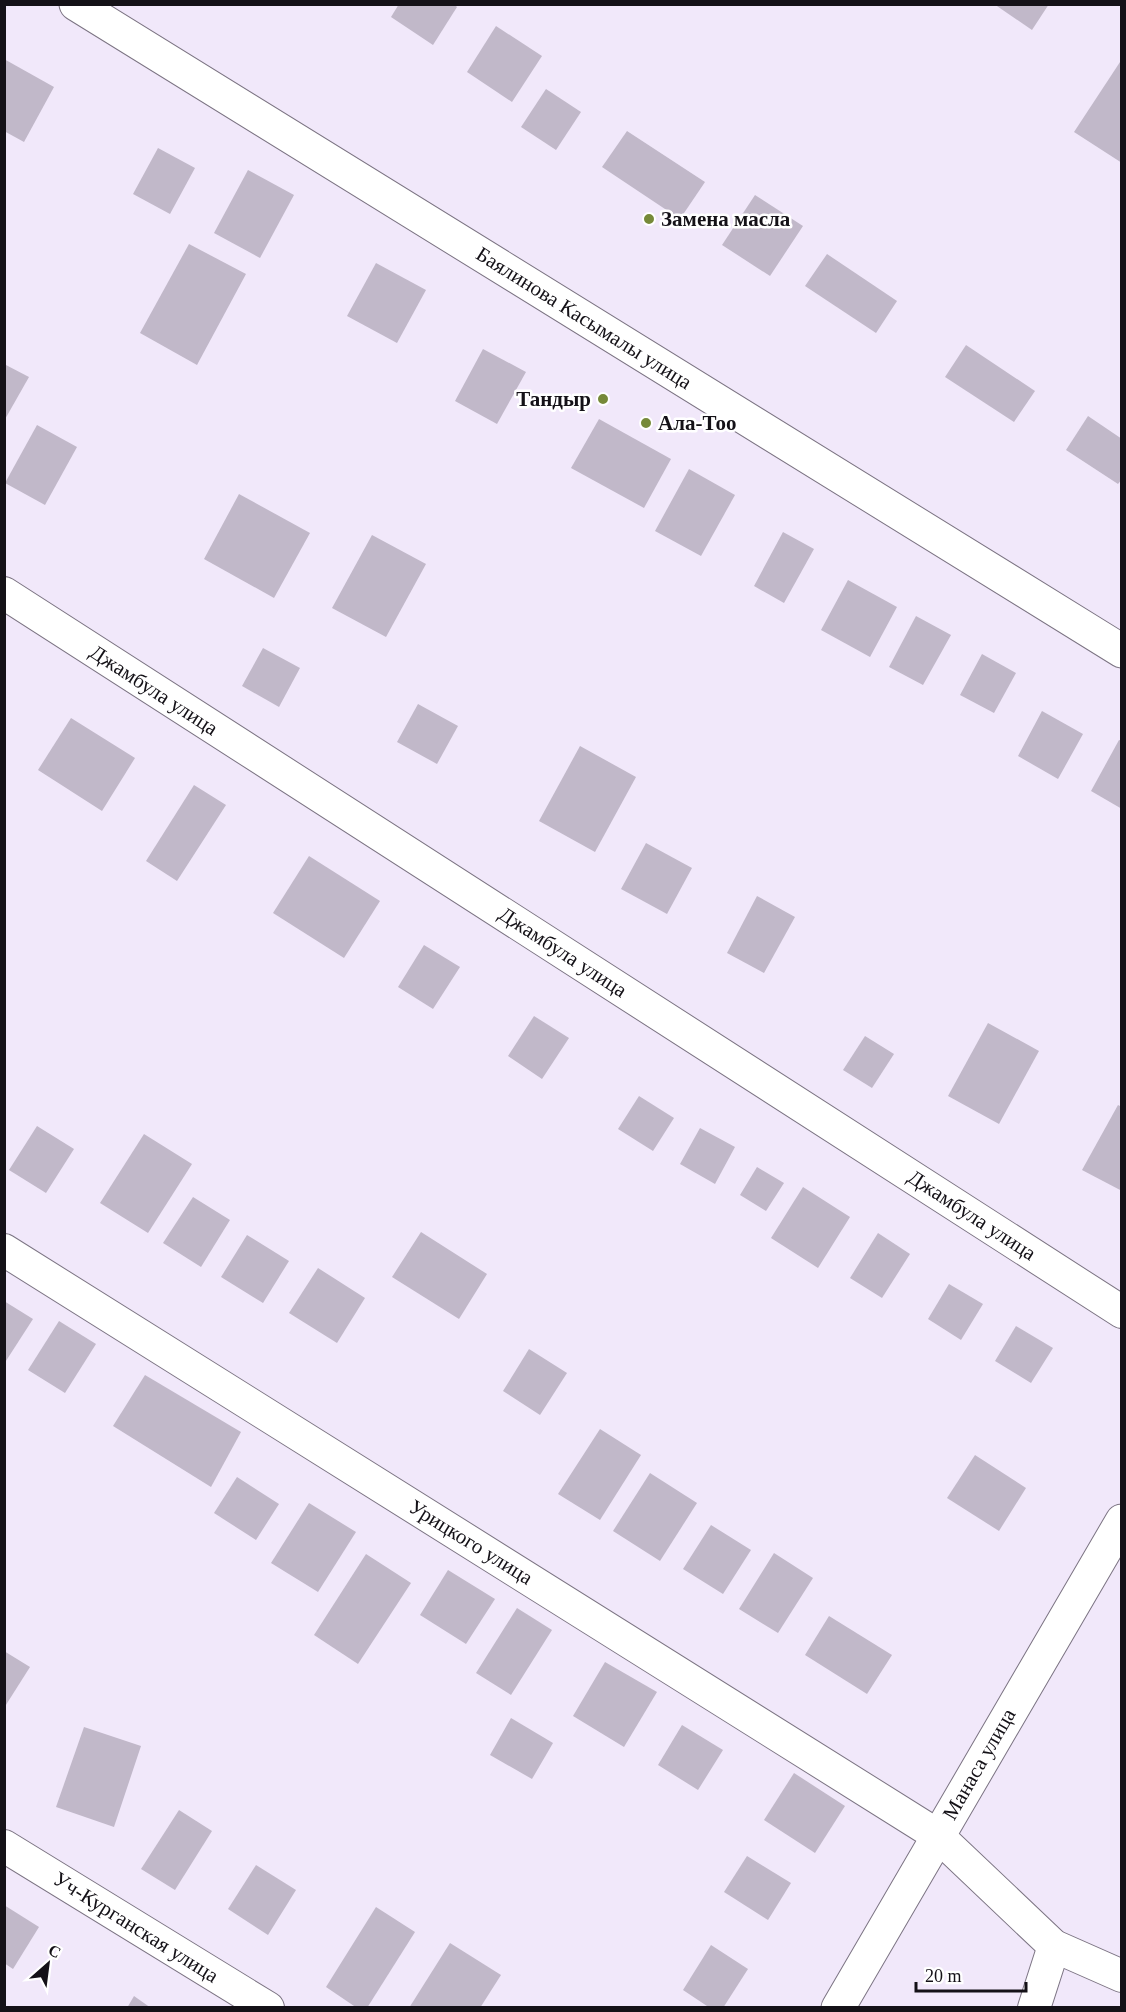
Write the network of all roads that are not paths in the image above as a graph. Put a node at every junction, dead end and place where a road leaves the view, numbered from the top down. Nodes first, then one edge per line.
1 (76, 4) edge
2 (4, 593) edge
3 (1122, 651) edge
4 (4, 1250) edge
5 (1122, 1312) edge
6 (1122, 1521) edge
7 (937, 1835) junction
8 (4, 1846) edge
9 (1054, 1946) junction
10 (1122, 1976) edge
11 (268, 2007) edge
12 (838, 2007) edge
13 (1034, 2007) edge

1 - 3 main road, Баялинова Касымалы улица
2 - 5 street, Джамбула улица
4 - 7 street, Урицкого улица
6 - 7 main road, Манаса улица
7 - 9 street, Манаса улица
7 - 12 main road
8 - 11 street, Уч-Курганская улица
9 - 10 street, Манаса улица
9 - 13 street

